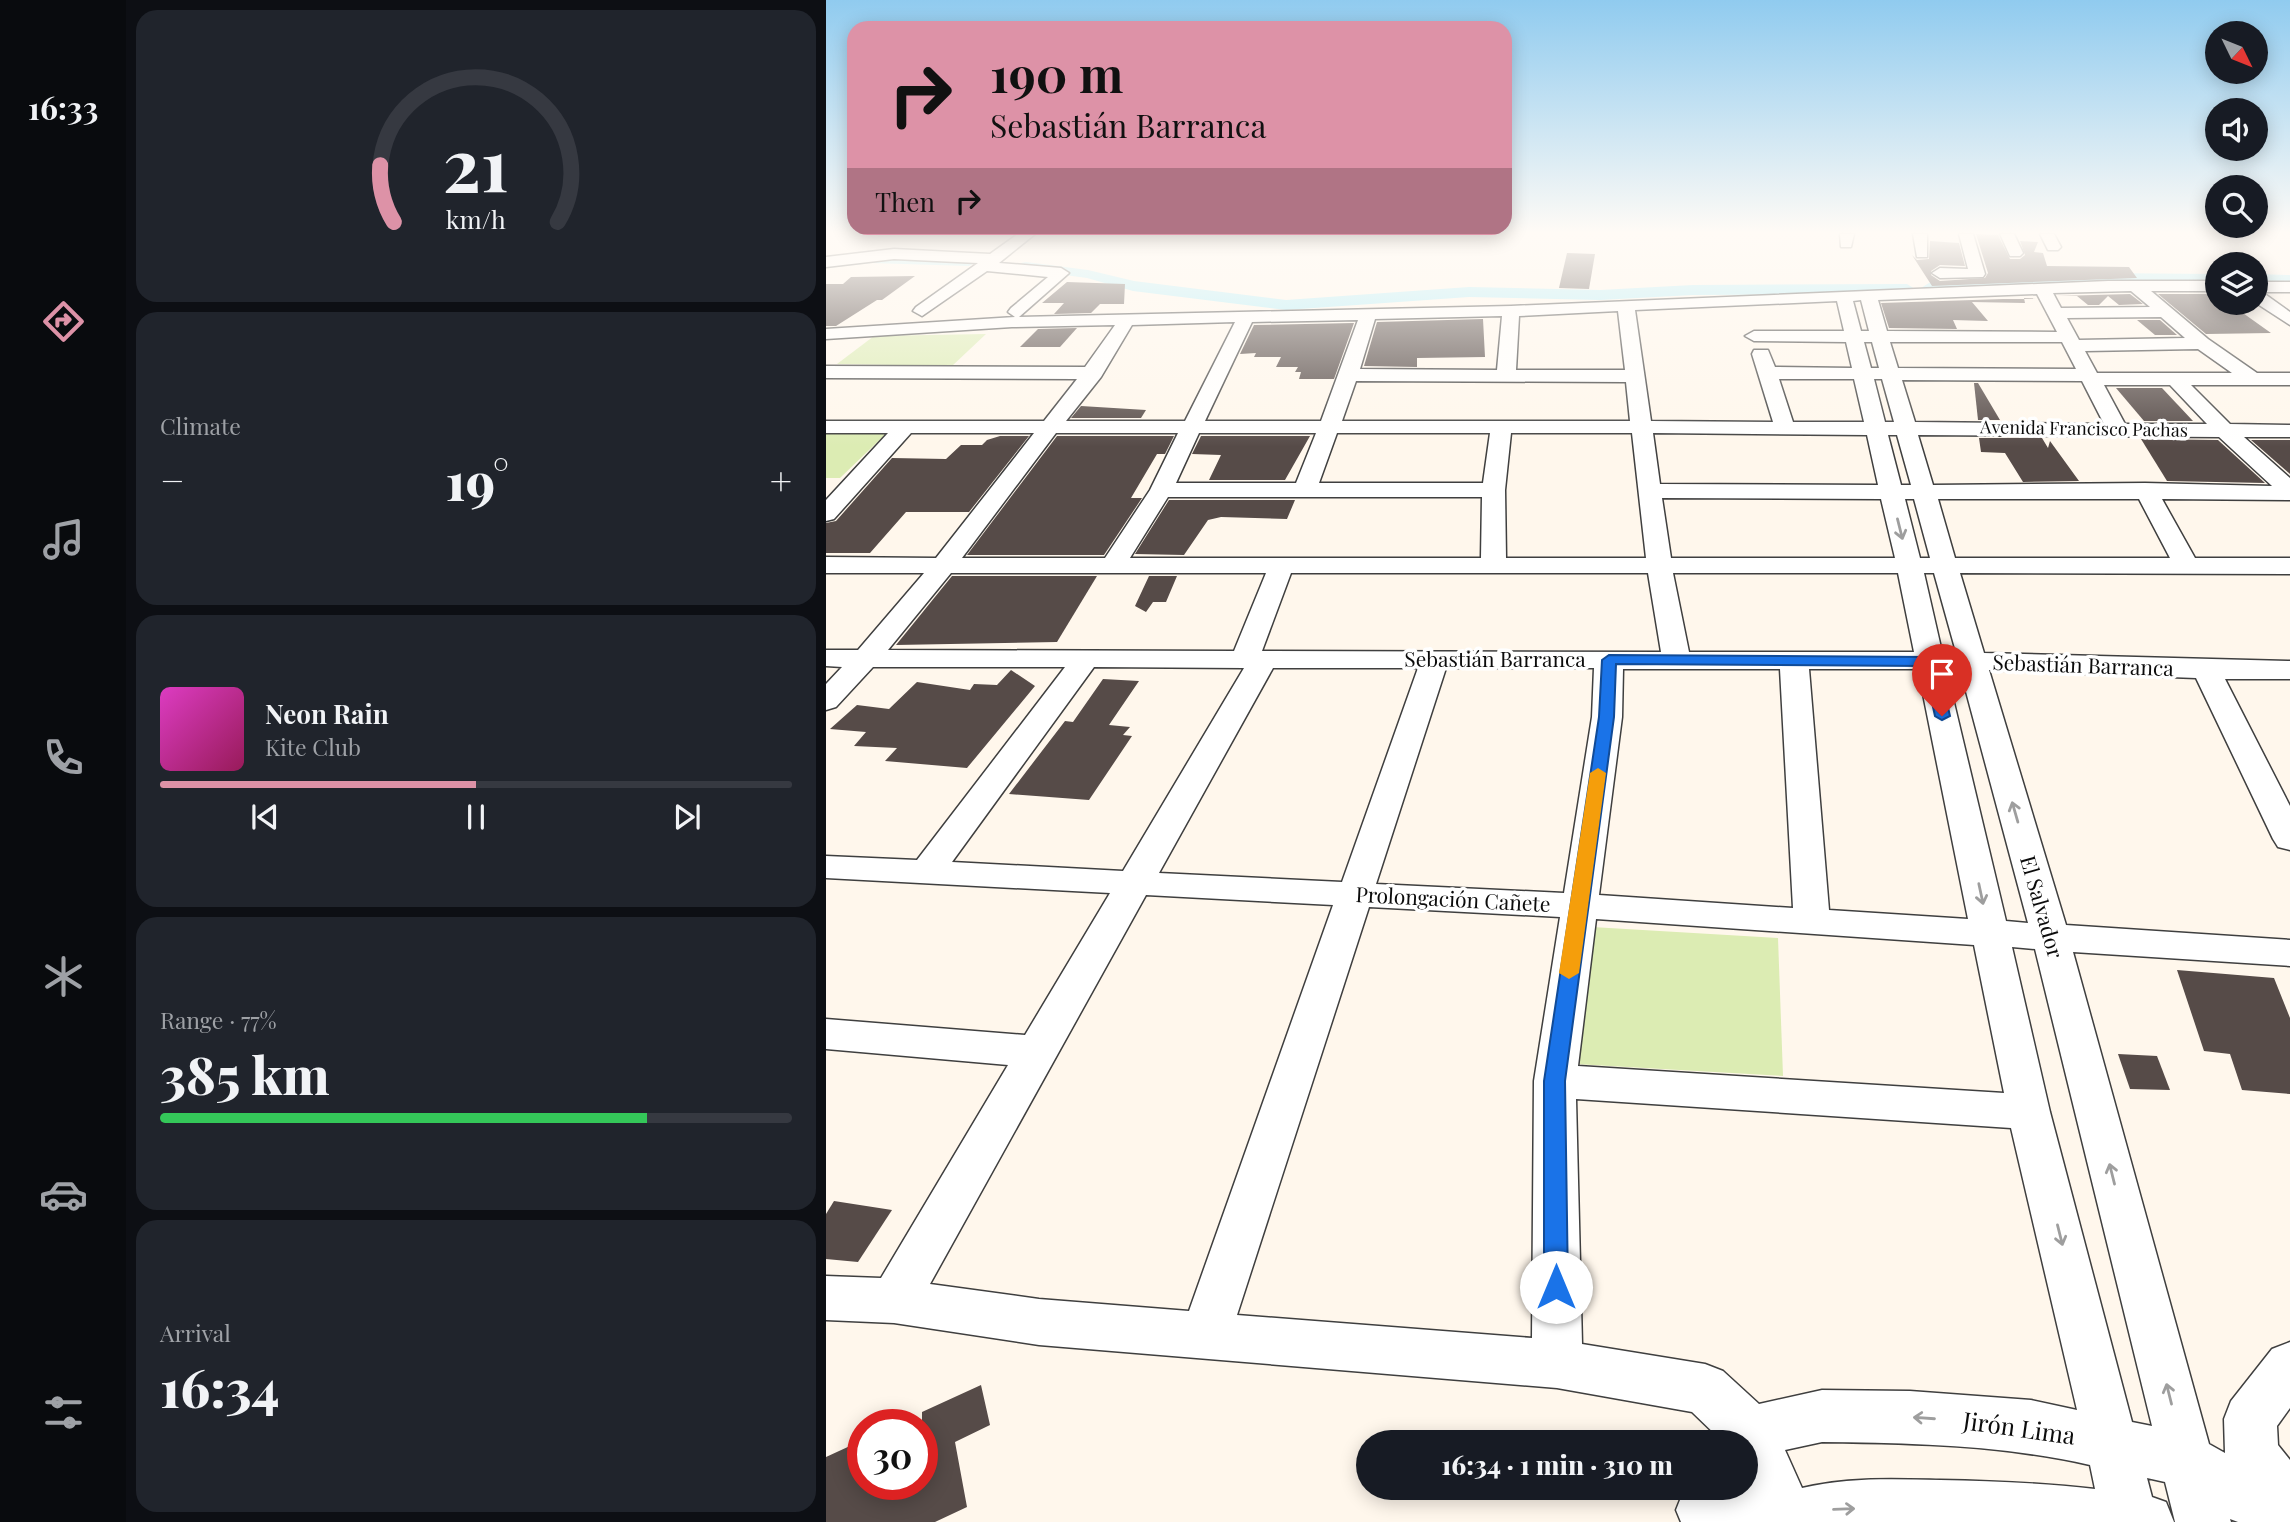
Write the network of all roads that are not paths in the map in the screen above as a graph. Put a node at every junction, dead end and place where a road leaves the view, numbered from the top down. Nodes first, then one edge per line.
1 (930, 305) edge
2 (1028, 305) edge
3 (1626, 305) joint
4 (1745, 305) edge
5 (1859, 305) edge
6 (2050, 305) edge
7 (2156, 305) edge
8 (2270, 305) edge
9 (922, 311) junction
10 (953, 311) junction
11 (1511, 311) junction
12 (2164, 312) junction
13 (2054, 313) junction
14 (1368, 315) junction
15 (1015, 317) junction
16 (1246, 317) junction
17 (2290, 320) edge
18 (1126, 321) junction
19 (942, 326) junction
20 (845, 333) junction
21 (826, 334) edge
22 (1754, 336) junction
23 (1867, 336) junction
24 (996, 338) dead end
25 (2069, 342) junction
26 (2202, 343) junction
27 (826, 351) edge
28 (980, 355) dead end
29 (826, 372) edge
30 (964, 372) junction
31 (1094, 373) junction
32 (1769, 373) junction
33 (1506, 374) junction
34 (1878, 374) junction
35 (1349, 375) junction
36 (1635, 376) junction
37 (2089, 377) junction
38 (2253, 379) junction
39 (2290, 379) edge
40 (2176, 380) junction
41 (826, 427) edge
42 (905, 427) junction
43 (1050, 427) junction
44 (1328, 427) junction
45 (1641, 427) junction
46 (1189, 428) junction
47 (1785, 428) junction
48 (1892, 428) junction
49 (2117, 428) junction
50 (1501, 429) junction
51 (2225, 431) junction
52 (2290, 431) edge
53 (826, 486) edge
54 (854, 486) junction
55 (1161, 490) junction
56 (1306, 490) junction
57 (1493, 490) junction
58 (2146, 490) junction
59 (1652, 491) junction
60 (2290, 491) edge
61 (1891, 492) junction
62 (1926, 492) junction
63 (826, 514) edge
64 (1114, 563) junction
65 (1282, 564) junction
66 (1493, 564) junction
67 (1659, 564) junction
68 (826, 565) edge
69 (945, 565) junction
70 (1909, 565) junction
71 (1946, 565) junction
72 (2186, 565) junction
73 (2290, 566) edge
74 (826, 658) edge
75 (866, 659) junction
76 (1086, 659) junction
77 (1254, 660) junction
78 (1609, 660) junction
79 (1677, 660) junction
80 (1794, 661) junction
81 (1930, 661) junction
82 (1434, 662) junction
83 (1971, 662) junction
84 (2206, 670) junction
85 (2290, 670) edge
86 (826, 701) edge
87 (2278, 789) edge
88 (2290, 839) edge
89 (826, 867) edge
90 (928, 870) junction
91 (1133, 884) junction
92 (1356, 896) junction
93 (1578, 906) junction
94 (1812, 921) junction
95 (1989, 933) junction
96 (2051, 938) junction
97 (2290, 953) edge
98 (826, 1034) edge
99 (1038, 1052) junction
100 (1555, 1081) junction
101 (2029, 1112) junction
102 (826, 1297) edge
103 (894, 1301) junction
104 (1205, 1336) junction
105 (1557, 1364) junction
106 (2290, 1366) edge
107 (1742, 1430) edge
108 (1758, 1434) edge
109 (2112, 1444) junction
110 (1758, 1458) edge
111 (2186, 1460) junction
112 (1703, 1507) edge
113 (2249, 1510) edge
114 (1787, 1520) edge
115 (2136, 1521) edge

1 - 9 street
2 - 15 street
3 - 11 street
3 - 36 street
4 - 22 street
5 - 23 street, El Salvador
6 - 13 street
7 - 12 street
8 - 17 street
9 - 10 street
9 - 20 street
10 - 15 street
10 - 19 street
11 - 14 street
11 - 33 street
12 - 13 street
12 - 26 street
13 - 25 street
14 - 16 street
14 - 35 street
15 - 16 street
15 - 18 street
15 - 19 street
15 - 24 street
16 - 18 street
16 - 46 street
18 - 31 street
19 - 20 street
20 - 21 street
20 - 27 street
22 - 23 street
22 - 32 street
23 - 25 street
23 - 34 street, El Salvador
25 - 26 street
25 - 37 street
26 - 38 street
28 - 30 street
29 - 30 street
30 - 31 street
31 - 43 street
32 - 34 street
32 - 47 street
33 - 35 street
33 - 36 street
34 - 37 street
34 - 48 street, El Salvador
35 - 44 street
36 - 45 street
37 - 40 street
37 - 49 street
38 - 39 street
38 - 40 street
40 - 51 street
41 - 42 street, Avenida Francisco Pachas
42 - 43 street, Avenida Francisco Pachas
42 - 54 street
43 - 46 street, Avenida Francisco Pachas
43 - 69 street
44 - 46 street, Avenida Francisco Pachas
44 - 50 street, Avenida Francisco Pachas
44 - 56 street
45 - 47 street, Avenida Francisco Pachas
45 - 50 street, Avenida Francisco Pachas
45 - 59 street
46 - 55 street
47 - 48 street, Avenida Francisco Pachas
48 - 49 street, Avenida Francisco Pachas
48 - 61 street, El Salvador
48 - 62 street, El Salvador
49 - 51 street, Avenida Francisco Pachas
50 - 57 street
51 - 52 street, Avenida Francisco Pachas
51 - 60 street
53 - 54 street
54 - 63 street
55 - 56 street
55 - 64 street
56 - 57 street
57 - 66 street
58 - 60 street
58 - 62 street
58 - 72 street
59 - 61 street
59 - 67 street
61 - 62 street
61 -> 70 street, El Salvador
62 - 71 street, El Salvador
64 - 65 street
64 - 69 street
65 - 66 street
65 - 77 street
66 - 67 street
67 - 70 street
67 - 79 street
68 - 69 street
69 - 75 street
70 - 71 street
70 - 81 street, El Salvador
71 - 72 street
71 - 83 street, El Salvador
72 - 73 street
74 - 75 street, Sebastián Barranca
75 - 76 street, Sebastián Barranca
75 - 86 street
76 - 77 street, Sebastián Barranca
76 - 90 street
77 - 82 street, Sebastián Barranca
77 - 91 street
78 - 79 street, Sebastián Barranca
78 - 82 street, Sebastián Barranca
78 - 93 street
79 - 80 street, Sebastián Barranca
80 - 81 street, Sebastián Barranca
80 - 94 street
81 - 83 street, Sebastián Barranca
81 -> 95 street, El Salvador
82 - 92 street
83 - 84 street, Sebastián Barranca
96 -> 83 street, El Salvador
84 - 85 street, Sebastián Barranca
84 - 87 street
87 - 88 street
89 - 90 street, Prolongación Cañete
90 - 91 street, Prolongación Cañete
91 - 92 street, Prolongación Cañete
91 - 99 street
92 - 93 street, Prolongación Cañete
92 - 104 street
93 - 94 street, Prolongación Cañete
93 - 100 street
94 - 95 street, Prolongación Cañete
95 - 96 street, Prolongación Cañete
95 - 101 street, El Salvador
96 - 97 street, Prolongación Cañete
111 -> 96 street, El Salvador
98 - 99 street
99 - 103 street
100 - 101 street
100 - 105 street
101 -> 109 street, El Salvador
102 - 103 street
103 - 104 street
104 - 105 street
105 - 107 street
106 - 113 street
109 -> 108 street, Jirón Lima
109 - 111 street, Jirón Lima
109 - 115 street, El Salvador
110 - 114 street
111 - 113 street, El Salvador
112 - 114 street
114 -> 115 street

